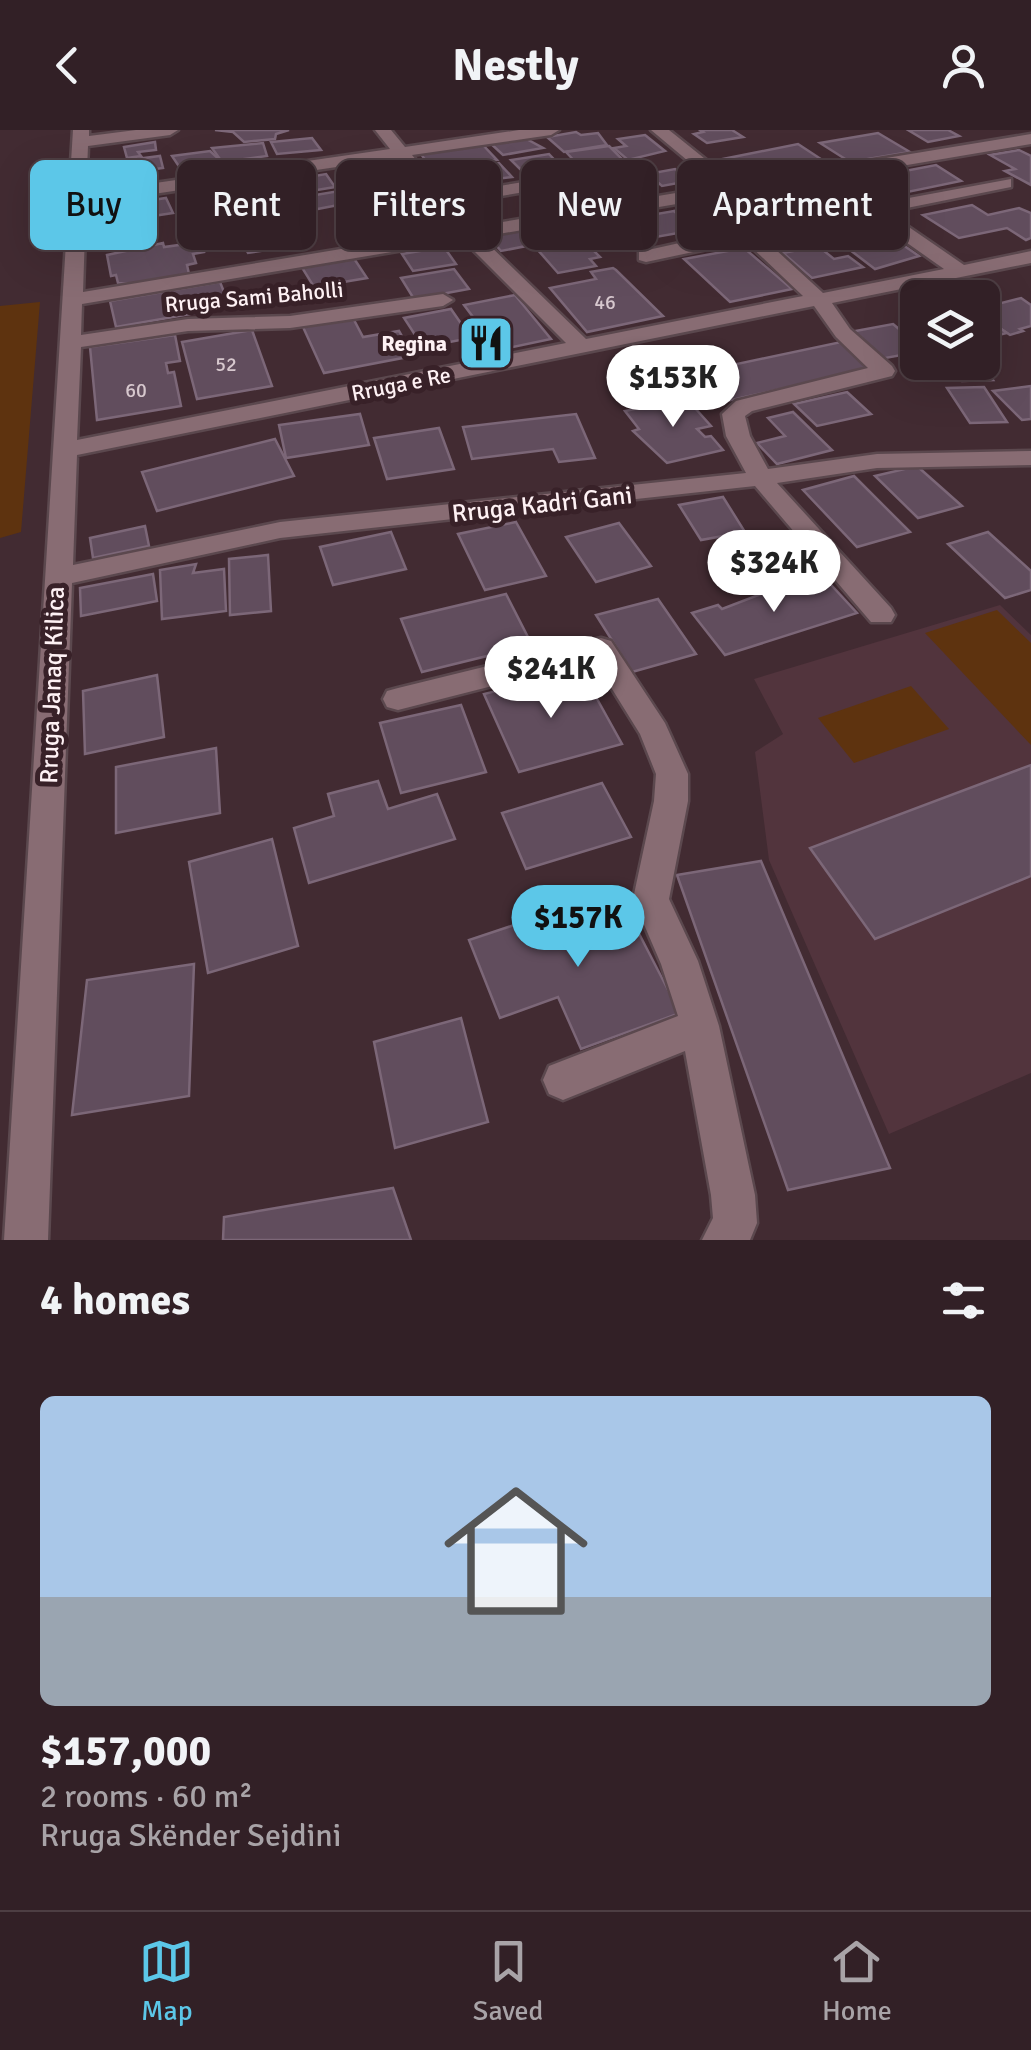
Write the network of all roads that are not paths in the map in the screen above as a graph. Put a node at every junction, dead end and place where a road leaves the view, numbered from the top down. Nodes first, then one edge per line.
1 (170, 130) edge
2 (383, 130) edge
3 (552, 130) edge
4 (659, 130) edge
5 (82, 136) edge
6 (1031, 139) edge
7 (402, 151) junction
8 (952, 153) junction
9 (409, 160) edge
10 (696, 160) edge
11 (908, 160) edge
12 (970, 163) dead end
13 (987, 173) dead end
14 (157, 188) edge
15 (677, 199) edge
16 (908, 202) edge
17 (501, 228) edge
18 (908, 235) edge
19 (677, 249) edge
20 (74, 250) edge
21 (367, 250) edge
22 (485, 250) edge
23 (766, 250) edge
24 (646, 256) dead end
25 (1031, 257) edge
26 (962, 272) junction
27 (71, 300) junction
28 (444, 300) dead end
29 (821, 302) junction
30 (68, 343) junction
31 (582, 348) junction
32 (64, 450) junction
33 (1031, 458) edge
34 (759, 477) junction
35 (56, 578) junction
36 (881, 615) dead end
37 (398, 700) dead end
38 (700, 1026) junction
39 (563, 1080) dead end
40 (26, 1240) edge
41 (724, 1240) edge

1 - 5 street
2 - 7 street
3 - 7 street
4 - 10 street
6 - 8 street
7 - 9 street
7 - 14 street
8 - 11 street
8 - 12 street
13 - 16 street
15 - 17 street
18 - 26 street
19 - 24 street
20 - 27 street, Rruga Janaq Kilica
21 - 27 street
22 - 31 street
23 - 29 street
25 - 26 street, Rruga e Re
26 - 29 street, Rruga e Re
27 - 30 street, Rruga Janaq Kilica
28 - 30 street, Rruga Sami Baholli
29 - 31 street, Rruga e Re
29 - 34 street
30 - 32 street, Rruga Janaq Kilica
31 - 32 street, Rruga e Re
32 - 35 street, Rruga Janaq Kilica
33 - 34 street, Rruga Kadri Gani
34 - 35 street, Rruga Kadri Gani
34 - 36 street
35 - 40 street, Rruga Janaq Kilica
37 - 38 street
38 - 39 street
38 - 41 street

